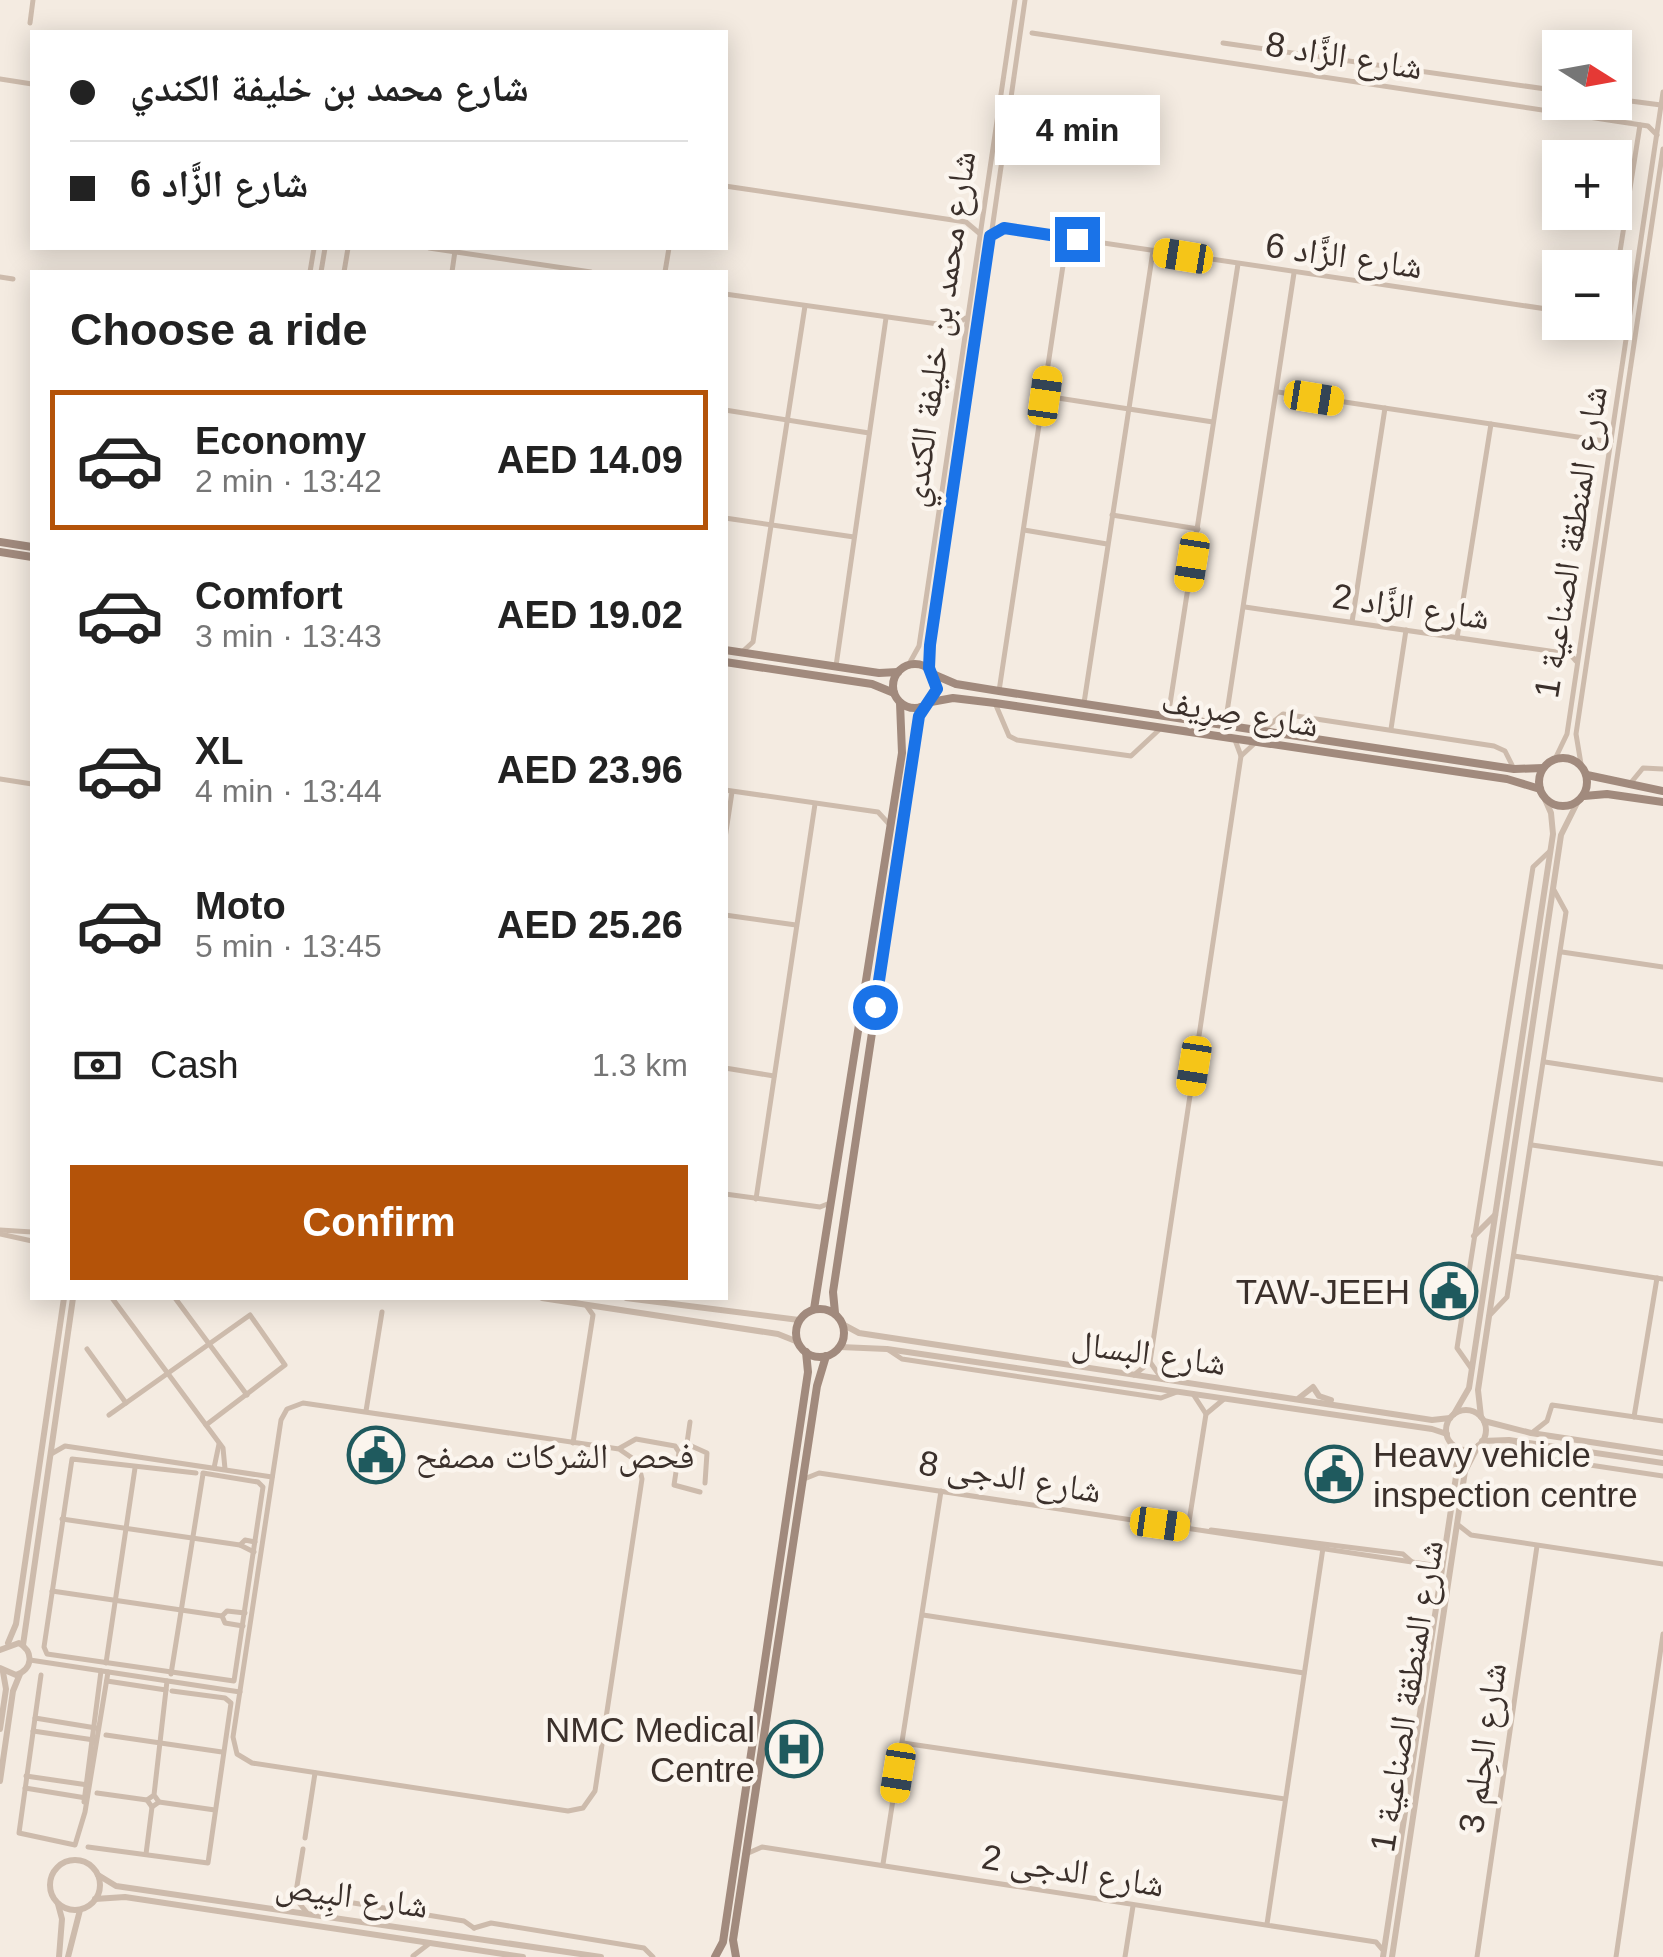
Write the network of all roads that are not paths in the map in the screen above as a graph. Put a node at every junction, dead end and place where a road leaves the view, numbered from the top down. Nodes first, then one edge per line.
1 (33, 0) edge
2 (1015, 0) edge
3 (1025, 0) edge
4 (1022, 20) junction
5 (30, 23) dead end
6 (1032, 33) junction
7 (1018, 41) junction
8 (1223, 44) dead end
9 (0, 79) edge
10 (30, 84) edge
11 (1542, 88) edge
12 (1663, 92) edge
13 (1000, 95) junction
14 (1632, 102) edge
15 (1661, 106) edge
16 (1659, 118) junction
17 (1007, 121) junction
18 (1640, 125) junction
19 (1648, 126) junction
20 (1657, 136) junction
21 (1663, 150) edge
22 (728, 186) edge
23 (982, 214) junction
24 (993, 216) junction
25 (966, 222) junction
26 (1004, 228) junction
27 (980, 234) junction
28 (990, 236) junction
29 (1068, 238) junction
30 (442, 250) edge
31 (1620, 250) edge
32 (1153, 251) junction
33 (455, 252) junction
34 (1238, 264) junction
35 (452, 270) edge
36 (556, 270) edge
37 (1294, 272) junction
38 (0, 277) edge
39 (14, 279) dead end
40 (728, 294) edge
41 (1632, 302) edge
42 (805, 306) junction
43 (1542, 309) edge
44 (886, 318) junction
45 (966, 318) junction
46 (952, 326) junction
47 (964, 338) junction
48 (1626, 340) edge
49 (1278, 392) junction
50 (1045, 396) junction
51 (1385, 408) junction
52 (1128, 409) junction
53 (728, 410) edge
54 (788, 420) junction
55 (1213, 422) junction
56 (1490, 424) junction
57 (869, 433) junction
58 (1611, 442) junction
59 (1112, 515) junction
60 (728, 519) edge
61 (772, 526) junction
62 (1198, 529) junction
63 (1024, 530) junction
64 (854, 537) junction
65 (0, 542) edge
66 (1107, 544) junction
67 (30, 547) edge
68 (0, 552) edge
69 (30, 557) edge
70 (1245, 606) junction
71 (1352, 622) junction
72 (1406, 630) junction
73 (1457, 638) junction
74 (753, 642) junction
75 (1580, 644) junction
76 (728, 651) edge
77 (741, 653) junction
78 (1570, 654) junction
79 (763, 656) junction
80 (728, 662) edge
81 (1578, 663) junction
82 (909, 664) junction
83 (836, 666) junction
84 (932, 671) junction
85 (898, 672) junction
86 (999, 691) junction
87 (894, 694) junction
88 (930, 702) junction
89 (900, 703) junction
90 (995, 703) junction
91 (1084, 704) junction
92 (1170, 704) junction
93 (921, 707) junction
94 (1227, 712) junction
95 (1158, 715) junction
96 (1180, 718) junction
97 (1215, 723) junction
98 (1236, 726) junction
99 (1161, 728) junction
100 (1391, 729) junction
101 (1262, 730) junction
102 (1236, 740) junction
103 (1255, 743) junction
104 (1241, 756) junction
105 (1555, 758) junction
106 (1580, 764) junction
107 (1514, 768) junction
108 (1543, 768) junction
109 (1663, 769) edge
110 (1587, 775) junction
111 (0, 779) edge
112 (30, 784) edge
113 (1628, 786) junction
114 (729, 791) edge
115 (1663, 791) edge
116 (1542, 793) junction
117 (1581, 799) junction
118 (894, 800) junction
119 (1663, 802) edge
120 (815, 804) junction
121 (878, 812) junction
122 (891, 826) junction
123 (1550, 851) junction
124 (1553, 888) junction
125 (728, 915) edge
126 (796, 925) junction
127 (1561, 952) junction
128 (1663, 966) edge
129 (1545, 1062) junction
130 (728, 1068) edge
131 (774, 1076) junction
132 (1663, 1080) edge
133 (1532, 1146) junction
134 (1663, 1164) edge
135 (728, 1194) edge
136 (834, 1198) junction
137 (756, 1199) junction
138 (820, 1208) junction
139 (1496, 1215) junction
140 (830, 1220) junction
141 (0, 1232) edge
142 (30, 1232) edge
143 (1474, 1236) junction
144 (30, 1240) edge
145 (1514, 1256) junction
146 (1660, 1278) edge
147 (64, 1300) edge
148 (73, 1300) edge
149 (113, 1300) edge
150 (176, 1300) edge
151 (557, 1300) edge
152 (642, 1300) edge
153 (586, 1304) junction
154 (604, 1307) junction
155 (814, 1309) junction
156 (382, 1312) dead end
157 (835, 1313) junction
158 (593, 1315) junction
159 (1489, 1316) junction
160 (799, 1320) junction
161 (844, 1326) junction
162 (208, 1342) junction
163 (798, 1342) junction
164 (840, 1346) junction
165 (87, 1349) dead end
166 (806, 1352) junction
167 (826, 1356) junction
168 (1150, 1362) junction
169 (1472, 1369) junction
170 (166, 1372) junction
171 (1134, 1375) junction
172 (1163, 1379) junction
173 (247, 1394) junction
174 (1193, 1394) junction
175 (1224, 1398) junction
176 (1293, 1398) junction
177 (126, 1403) junction
178 (1346, 1406) junction
179 (366, 1411) junction
180 (1206, 1414) junction
181 (110, 1415) dead end
182 (1452, 1416) junction
183 (1634, 1417) junction
184 (1482, 1419) junction
185 (1663, 1421) edge
186 (690, 1422) dead end
187 (206, 1425) junction
188 (54, 1432) junction
189 (1531, 1433) junction
190 (1446, 1434) junction
191 (1509, 1440) junction
192 (629, 1441) junction
193 (574, 1443) junction
194 (219, 1444) junction
195 (687, 1444) junction
196 (1480, 1444) junction
197 (65, 1446) junction
198 (1454, 1446) junction
199 (678, 1448) junction
200 (619, 1449) junction
201 (1663, 1452) edge
202 (630, 1453) junction
203 (50, 1455) junction
204 (805, 1460) junction
205 (1663, 1463) edge
206 (134, 1468) junction
207 (214, 1468) junction
208 (200, 1469) junction
209 (224, 1469) junction
210 (818, 1473) junction
211 (272, 1476) junction
212 (1663, 1476) edge
213 (802, 1482) junction
214 (705, 1483) dead end
215 (700, 1492) dead end
216 (942, 1492) junction
217 (62, 1519) junction
218 (1458, 1524) junction
219 (126, 1528) junction
220 (1188, 1528) junction
221 (1208, 1531) junction
222 (1470, 1535) junction
223 (190, 1538) junction
224 (256, 1542) junction
225 (1454, 1544) junction
226 (240, 1545) junction
227 (1537, 1546) junction
228 (1323, 1548) junction
229 (254, 1552) junction
230 (1444, 1556) junction
231 (1412, 1562) junction
232 (1663, 1564) edge
233 (1432, 1565) junction
234 (1440, 1576) junction
235 (52, 1591) junction
236 (115, 1600) junction
237 (180, 1610) junction
238 (245, 1613) junction
239 (923, 1615) junction
240 (222, 1616) junction
241 (243, 1626) junction
242 (1663, 1634) edge
243 (23, 1645) junction
244 (3, 1647) edge
245 (30, 1660) junction
246 (105, 1669) junction
247 (1, 1670) edge
248 (1304, 1673) junction
249 (20, 1674) junction
250 (41, 1675) dead end
251 (171, 1679) junction
252 (107, 1681) junction
253 (169, 1690) junction
254 (240, 1692) junction
255 (35, 1718) junction
256 (96, 1728) junction
257 (0, 1729) edge
258 (33, 1731) junction
259 (106, 1734) dead end
260 (95, 1740) junction
261 (162, 1743) junction
262 (903, 1743) junction
263 (224, 1752) junction
264 (315, 1773) junction
265 (26, 1776) junction
266 (0, 1781) edge
267 (88, 1785) junction
268 (24, 1788) junction
269 (96, 1792) dead end
270 (154, 1795) junction
271 (86, 1798) junction
272 (1285, 1799) junction
273 (147, 1800) junction
274 (159, 1802) junction
275 (152, 1808) junction
276 (215, 1810) junction
277 (748, 1835) junction
278 (304, 1838) dead end
279 (88, 1847) dead end
280 (762, 1847) junction
281 (303, 1849) dead end
282 (745, 1854) junction
283 (146, 1855) junction
284 (883, 1865) junction
285 (98, 1875) junction
286 (295, 1898) junction
287 (95, 1899) junction
288 (57, 1903) junction
289 (1133, 1906) junction
290 (80, 1910) junction
291 (278, 1910) junction
292 (308, 1914) junction
293 (326, 1916) junction
294 (1266, 1924) junction
295 (474, 1928) junction
296 (1387, 1931) junction
297 (473, 1938) junction
298 (406, 1940) junction
299 (1376, 1942) junction
300 (430, 1943) junction
301 (1467, 1952) dead end
302 (1384, 1954) edge
303 (1478, 1955) edge
304 (413, 1956) edge
305 (59, 1957) edge
306 (68, 1957) edge
307 (523, 1957) edge
308 (602, 1957) edge
309 (653, 1957) edge
310 (717, 1957) edge
311 (728, 1957) edge
312 (736, 1957) edge
313 (1124, 1957) edge
314 (1392, 1957) edge
315 (1616, 1957) edge

1 - 5 street
2 - 13 street, شارع محمد بن خليفة الكندي
3 - 4 street, شارع محمد بن خليفة الكندي
4 - 6 street
4 - 7 street, شارع محمد بن خليفة الكندي
6 - 7 street
6 - 18 street, شارع الزَّاد 8
7 - 17 street, شارع محمد بن خليفة الكندي
8 - 11 street, شارع الزَّاد 8
9 - 10 street
12 - 15 street, شارع المنطقة الصناعية 1
13 - 17 street
13 - 23 street, شارع محمد بن خليفة الكندي
14 - 15 street
15 - 16 street, شارع المنطقة الصناعية 1
16 - 19 street
16 - 20 street, شارع المنطقة الصناعية 1
17 - 24 street, شارع محمد بن خليفة الكندي
18 - 19 street, شارع الزَّاد 8
18 - 31 street
19 - 20 street
20 - 41 street, شارع المنطقة الصناعية 1
21 - 106 street, شارع المنطقة الصناعية 1
22 - 25 street
23 - 25 street
23 - 27 street, شارع محمد بن خليفة الكندي
24 - 26 street
24 - 28 street, شارع محمد بن خليفة الكندي
25 - 27 street
26 - 28 street
26 - 29 street, شارع الزَّاد 6
27 - 45 street, شارع محمد بن خليفة الكندي
28 - 84 street, شارع محمد بن خليفة الكندي
29 - 32 street, شارع الزَّاد 6
29 - 50 street
30 - 33 street
32 - 34 street, شارع الزَّاد 6
32 - 52 street
33 - 35 street
33 - 36 street
34 - 37 street, شارع الزَّاد 6
34 - 55 street
37 - 43 street, شارع الزَّاد 6
37 - 49 street
38 - 39 street
40 - 42 street
42 - 44 street
42 - 54 street
44 - 46 street
44 - 57 street
45 - 46 street
45 - 47 street, شارع محمد بن خليفة الكندي
46 - 47 street
47 - 82 street, شارع محمد بن خليفة الكندي
48 - 58 street, شارع المنطقة الصناعية 1
49 - 51 street
49 - 70 street
50 - 52 street
50 - 63 street
51 - 56 street
51 - 71 street
52 - 55 street
52 - 59 street
53 - 54 street
54 - 57 street
54 - 61 street
55 - 62 street
56 - 58 street
56 - 73 street
57 - 64 street
58 - 75 street, شارع المنطقة الصناعية 1
59 - 62 street
59 - 66 street
60 - 61 street
61 - 64 street
61 - 74 street
62 - 92 street
63 - 66 street
63 - 86 street
64 - 83 street
65 - 67 main road
66 - 91 street
68 - 69 main road
70 - 71 street, شارع الزَّاد 2
70 - 94 street
71 - 72 street, شارع الزَّاد 2
72 - 73 street, شارع الزَّاد 2
72 - 100 street
73 - 78 street, شارع الزَّاد 2
74 - 77 street
74 - 79 street
75 - 78 street
75 - 81 street, شارع المنطقة الصناعية 1
76 - 77 main road
77 - 79 main road
78 - 81 street
79 - 83 main road
80 - 87 main road
81 - 105 street, شارع المنطقة الصناعية 1
82 - 84 main road
82 - 85 main road
83 - 85 main road
84 - 86 main road, شارع صِرِيف
84 - 88 main road
85 - 87 main road
86 - 91 main road, شارع صِرِيف
87 - 89 main road
88 - 90 main road, شارع صِرِيف
88 - 93 main road
89 - 93 main road
89 - 118 main road
90 - 99 main road, شارع صِرِيف
90 - 99 street
91 - 95 main road, شارع صِرِيف
92 - 95 street
92 - 96 street
93 - 157 main road
94 - 97 street
94 - 98 street
95 - 96 main road, شارع صِرِيف
96 - 97 main road, شارع صِرِيف
97 - 98 main road, شارع صِرِيف
98 - 101 main road, شارع صِرِيف
99 - 102 main road, شارع صِرِيف
100 - 101 street
100 - 107 street
101 - 107 main road, شارع صِرِيف
102 - 103 main road, شارع صِرِيف
102 - 104 street
103 - 104 street
103 - 116 main road, شارع صِرِيف
104 - 168 street
105 - 106 main road
105 - 108 main road
106 - 110 main road
107 - 108 main road, شارع صِرِيف
108 - 116 main road
109 - 113 street
110 - 113 main road
110 - 117 main road
111 - 112 street
113 - 115 main road
114 - 120 street
116 - 117 main road
116 - 123 street
117 - 119 main road
117 - 124 street
118 - 121 street
118 - 122 main road
120 - 121 street
120 - 126 street
121 - 122 street
122 - 136 main road
123 - 139 street
123 - 143 street
124 - 127 street
124 - 159 street
125 - 126 street
126 - 131 street
127 - 128 street
127 - 129 street
129 - 132 street
129 - 133 street
130 - 131 street
131 - 137 street
133 - 134 street
133 - 145 street
135 - 137 street
136 - 138 street
136 - 140 main road
137 - 138 street
138 - 140 street
139 - 143 street
139 - 169 street
140 - 155 main road
141 - 142 street
141 - 144 street
143 - 169 street
145 - 146 street
145 - 159 street
146 - 183 street
147 - 244 street
148 - 188 street
149 - 170 street
150 - 162 street
151 - 153 street
152 - 160 street
153 - 154 street
153 - 158 street
154 - 158 street
154 - 163 street
155 - 157 main road
155 - 160 main road
156 - 179 street
157 - 161 main road
158 - 193 street
159 - 184 street
160 - 163 main road
161 - 164 main road
161 - 171 street, شارع البسال
162 - 170 street
162 - 173 street
162 - 173 street
163 - 166 main road
164 - 167 main road
164 - 174 street, شارع البسال
165 - 177 street
166 - 167 main road
166 - 310 main road
167 - 204 main road
168 - 171 street
168 - 172 street
169 - 182 street
170 - 177 street
170 - 187 street
171 - 172 street, شارع البسال
172 - 176 street, شارع البسال
173 - 187 street
174 - 175 street, شارع البسال
174 - 180 street
175 - 180 street
175 - 190 street, شارع البسال
176 - 178 street, شارع البسال
176 - 178 street
177 - 181 street
178 - 182 street, شارع البسال
179 - 193 street
179 - 211 street
180 - 220 street
182 - 184 street
182 - 190 street
183 - 185 street
183 - 189 street
184 - 189 street
184 - 196 street
186 - 195 street
187 - 194 street
188 - 197 street
188 - 203 street
189 - 201 street
190 - 198 street
191 - 196 street
191 - 205 street
191 - 212 street
192 - 199 street
192 - 200 street
192 - 202 street
193 - 200 street
194 - 207 street
194 - 209 street
195 - 199 street
195 - 214 street
196 - 198 street
196 - 218 street, شارع المنطقة الصناعية 1
197 - 203 street
197 - 208 street
198 - 230 street, شارع المنطقة الصناعية 1
199 - 215 street
200 - 202 street
202 - 264 street
203 - 243 street
204 - 210 street
204 - 213 main road
206 - 208 street
206 - 217 street
206 - 219 street
207 - 208 street
207 - 209 street
208 - 223 street
208 - 224 street
209 - 211 street
210 - 213 street
210 - 216 street, شارع الدجى 8
211 - 254 street
213 - 277 main road
216 - 220 street, شارع الدجى 8
216 - 239 street
217 - 219 street
217 - 235 street
218 - 222 street
218 - 225 street, شارع المنطقة الصناعية 1
219 - 223 street
219 - 236 street
220 - 221 street, شارع الدجى 8
221 - 228 street, شارع الدجى 8
221 - 231 street
222 - 225 street
222 - 227 street
223 - 226 street
223 - 237 street
224 - 226 street
224 - 229 street
225 - 314 street, شارع المنطقة الصناعية 1
226 - 229 street
227 - 232 street
227 - 303 street, شارع الحِلم 3
228 - 231 street, شارع الدجى 8
228 - 248 street
229 - 238 street
230 - 233 street
230 - 234 street, شارع المنطقة الصناعية 1
231 - 233 street, شارع الدجى 8
233 - 234 street
234 - 296 street, شارع المنطقة الصناعية 1
235 - 236 street
235 - 246 street
236 - 237 street
236 - 246 street
237 - 240 street
237 - 251 street
238 - 240 street
238 - 241 street
239 - 248 street
239 - 262 street
240 - 241 street
241 - 251 street
242 - 315 street
243 - 244 street
243 - 245 street
245 - 246 street
245 - 249 street
246 - 251 street
246 - 252 street
246 - 256 street
247 - 249 street
247 - 257 street
248 - 272 street
249 - 266 street
250 - 255 street
251 - 253 street
251 - 254 street
252 - 253 street
252 - 256 street
253 - 261 street
253 - 263 street
254 - 264 street
255 - 256 street
255 - 258 street
256 - 260 street
258 - 260 street
258 - 265 street
259 - 261 street
260 - 267 street
261 - 263 street
261 - 270 street
262 - 272 street
262 - 284 street
263 - 276 street
264 - 278 street
265 - 267 street
265 - 268 street
267 - 271 street
268 - 271 street
268 - 271 street
269 - 273 street
270 - 273 street
270 - 274 street
272 - 294 street
273 - 275 street
274 - 275 street
274 - 276 street
275 - 283 street
276 - 283 street
277 - 280 street
277 - 282 main road
279 - 283 street
280 - 282 street
280 - 284 street, شارع الدجى 2
281 - 286 street
282 - 312 main road
284 - 289 street, شارع الدجى 2
285 - 287 street
285 - 288 street
285 - 291 street, شارع البِيص
286 - 291 street
286 - 292 street
287 - 290 street
287 - 298 street, شارع البِيص
288 - 290 street
288 - 305 street
289 - 294 street, شارع الدجى 2
289 - 313 street
290 - 306 street
291 - 292 street, شارع البِيص
292 - 293 street, شارع البِيص
293 - 295 street
293 - 297 street, شارع البِيص
294 - 299 street, شارع الدجى 2
295 - 297 street
295 - 309 street
296 - 299 street
296 - 302 street, شارع المنطقة الصناعية 1
297 - 308 street, شارع البِيص
298 - 300 street, شارع البِيص
298 - 304 street
299 - 302 street
300 - 304 street
300 - 307 street, شارع البِيص
301 - 303 street
310 - 311 main road

